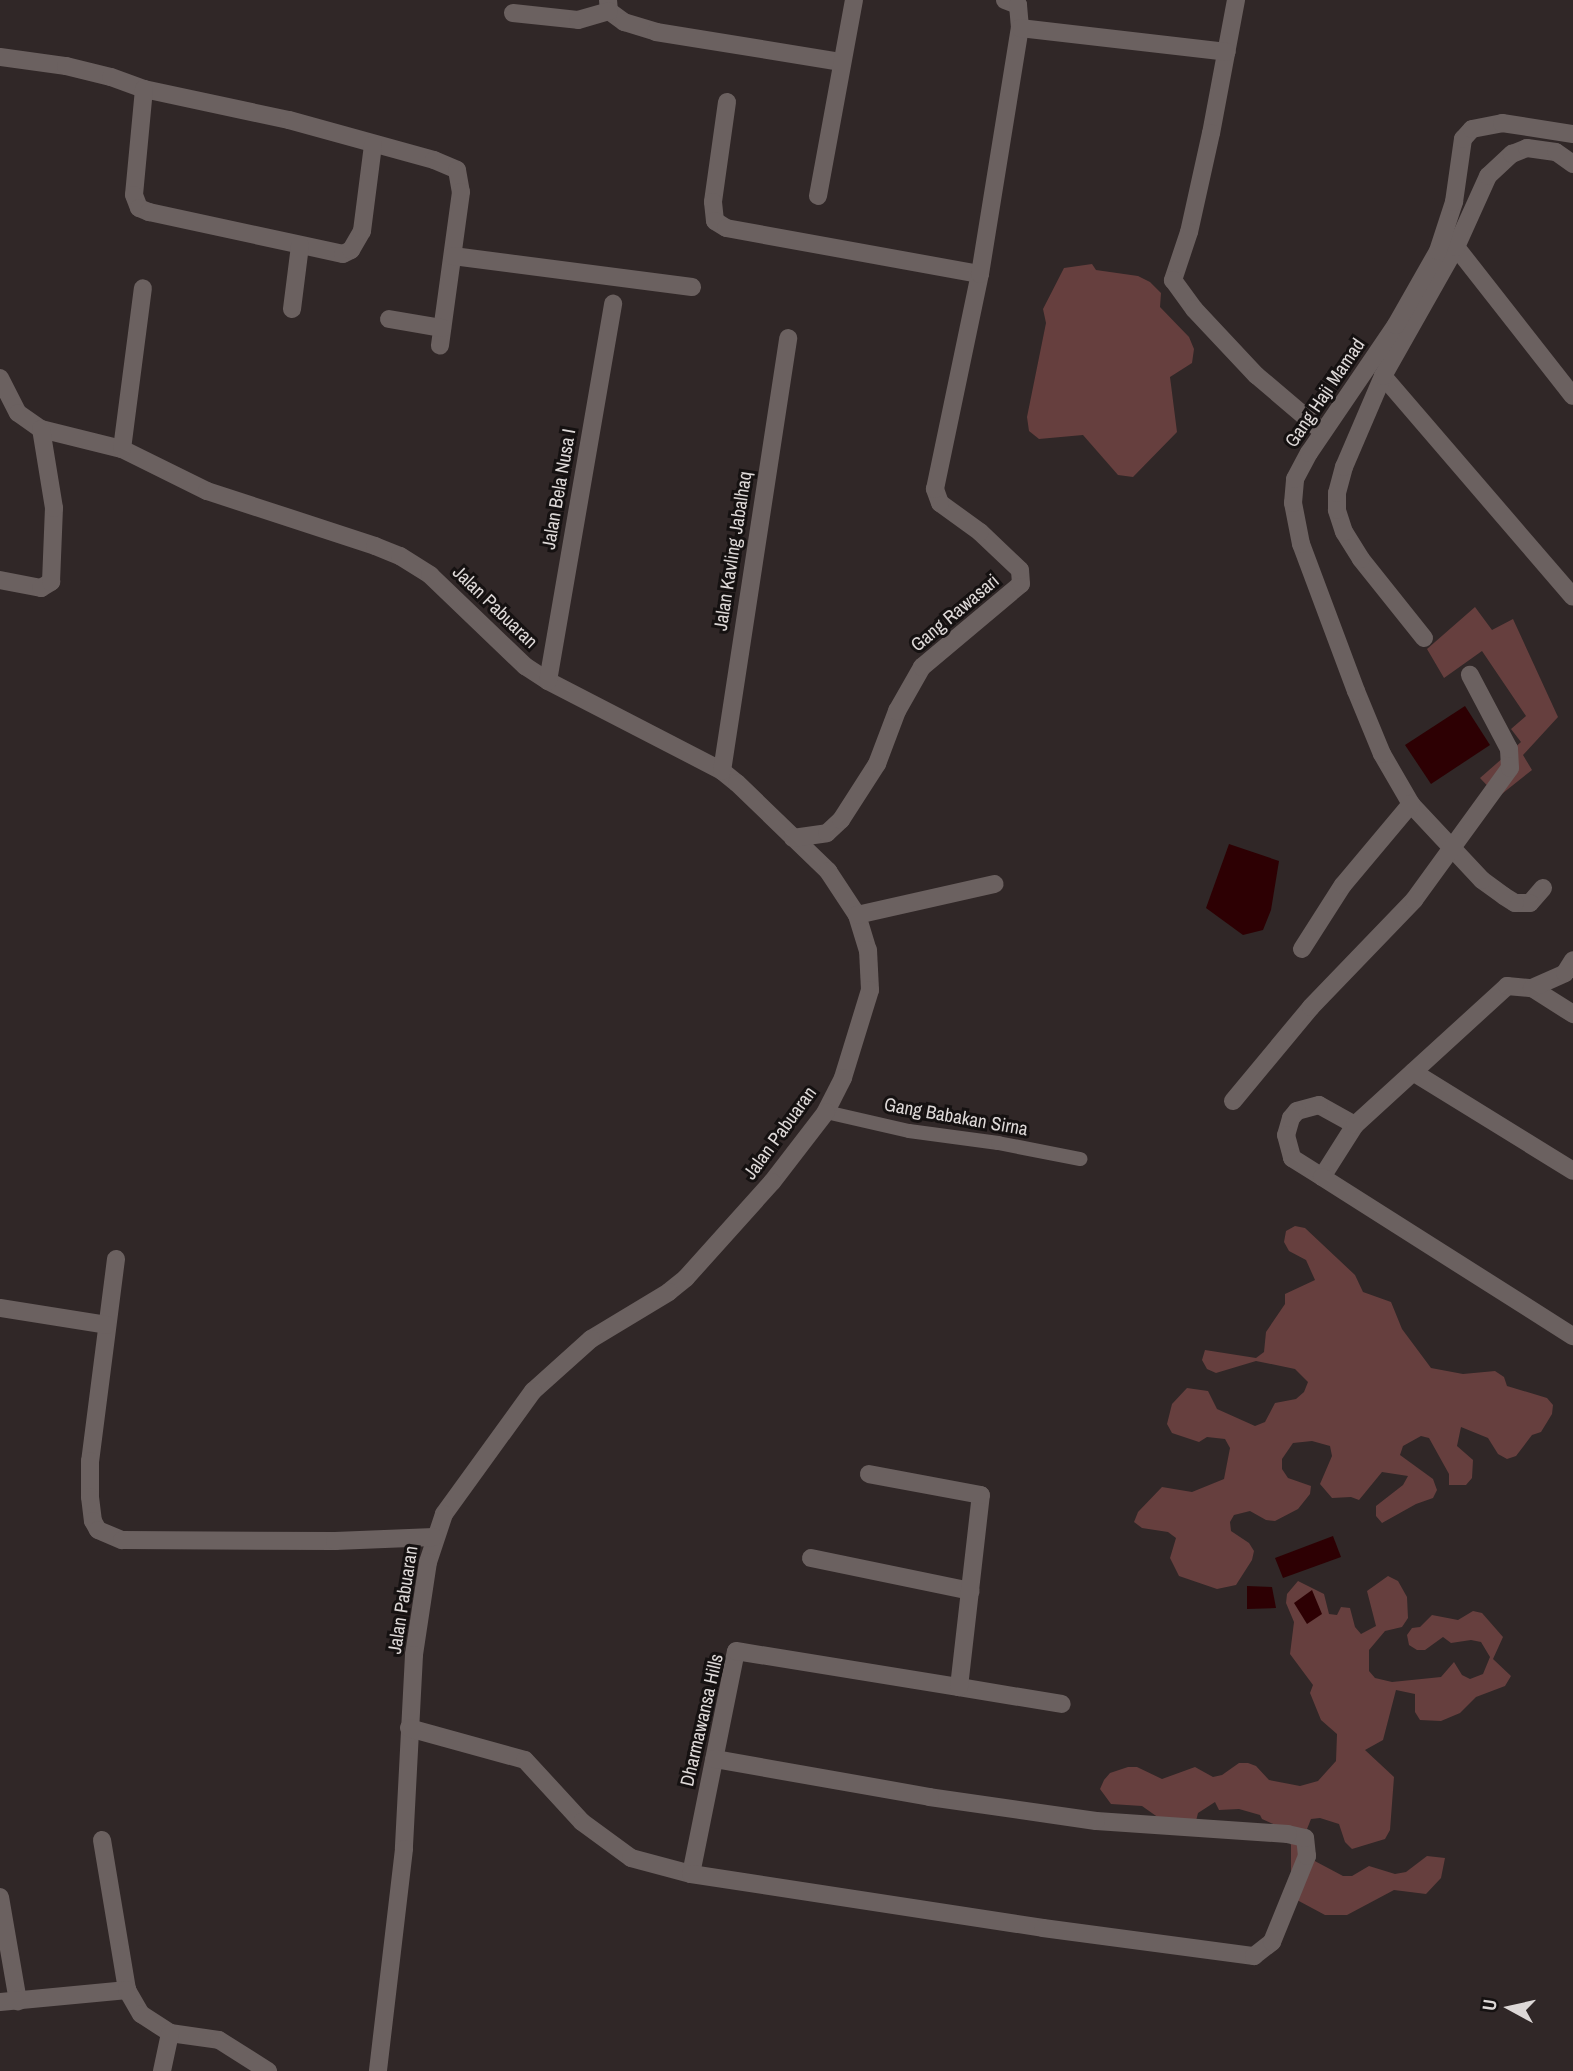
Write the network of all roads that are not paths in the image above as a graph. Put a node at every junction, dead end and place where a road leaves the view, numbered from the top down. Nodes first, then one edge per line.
1 (854, 0) edge
2 (1005, 0) edge
3 (1236, 0) edge
4 (609, 5) edge
5 (513, 13) dead end
6 (1020, 28) junction
7 (1227, 52) junction
8 (0, 57) edge
9 (842, 62) junction
10 (144, 89) junction
11 (727, 102) dead end
12 (1573, 134) edge
13 (373, 145) junction
14 (1573, 164) edge
15 (818, 196) dead end
16 (300, 246) junction
17 (1456, 247) junction
18 (453, 256) junction
19 (979, 274) junction
20 (692, 287) dead end
21 (143, 288) dead end
22 (613, 304) dead end
23 (292, 309) dead end
24 (389, 319) dead end
25 (442, 328) junction
26 (788, 338) dead end
27 (440, 346) dead end
28 (1383, 376) junction
29 (0, 378) edge
30 (1573, 396) edge
31 (41, 429) junction
32 (1322, 431) junction
33 (121, 449) junction
34 (0, 580) edge
35 (1573, 597) edge
36 (1424, 638) dead end
37 (1470, 675) dead end
38 (548, 681) junction
39 (722, 771) junction
40 (1411, 804) junction
41 (793, 838) junction
42 (1451, 847) junction
43 (995, 884) dead end
44 (1543, 888) dead end
45 (857, 915) junction
46 (1302, 948) dead end
47 (1571, 970) edge
48 (1532, 988) junction
49 (1573, 1014) edge
50 (1413, 1072) junction
51 (1233, 1101) dead end
52 (826, 1112) junction
53 (1355, 1125) junction
54 (1080, 1159) dead end
55 (1573, 1171) edge
56 (1322, 1177) junction
57 (116, 1259) dead end
58 (0, 1308) edge
59 (107, 1325) junction
60 (1573, 1336) edge
61 (869, 1474) dead end
62 (434, 1537) junction
63 (811, 1558) dead end
64 (971, 1591) junction
65 (959, 1687) junction
66 (1062, 1704) dead end
67 (409, 1728) junction
68 (714, 1759) junction
69 (102, 1840) dead end
70 (691, 1874) junction
71 (0, 1897) edge
72 (9, 2001) edge
73 (133, 2002) junction
74 (170, 2033) junction
75 (162, 2071) edge
76 (268, 2071) edge
77 (378, 2071) edge

1 - 9 street
2 - 6 street
3 - 7 street
4 - 5 street
4 - 9 street
6 - 7 street
6 - 19 street
7 - 32 street
8 - 10 street
9 - 15 street
10 - 13 street
10 - 16 street
11 - 19 street
12 - 32 street, Gang Haji Mamad
13 - 16 street
13 - 18 street
14 - 17 street
16 - 23 street
17 - 28 street
17 - 30 street
18 - 20 street
18 - 25 street
19 - 41 street, Gang Rawasari
21 - 33 street
22 - 38 street, Jalan Bela Nusa I
24 - 25 street
25 - 27 street
26 - 39 street, Jalan Kavling Jabalhaq
28 - 35 street
28 - 36 street
29 - 31 street, Jalan Pabuaran
31 - 33 street, Jalan Pabuaran
31 - 34 street
32 - 40 street, Gang Haji Mamad
33 - 38 street, Jalan Pabuaran
37 - 42 street
38 - 39 street, Jalan Pabuaran
39 - 41 street, Jalan Pabuaran
40 - 42 street, Gang Haji Mamad
40 - 46 street
41 - 45 street, Jalan Pabuaran
42 - 44 street, Gang Haji Mamad
42 - 51 street
43 - 45 street
45 - 52 street, Jalan Pabuaran
47 - 48 street
48 - 49 street
48 - 50 street
50 - 53 street
50 - 55 street
52 - 54 lane, Gang Babakan Sirna
52 - 62 street, Jalan Pabuaran
53 - 56 street
53 - 56 street
56 - 60 street
57 - 59 street
58 - 59 street
59 - 62 street
61 - 64 street
62 - 67 street, Jalan Pabuaran
63 - 64 street
64 - 65 street
65 - 66 street
65 - 68 street, Dharmawansa Hills
67 - 70 street
67 - 77 street, Jalan Pabuaran
68 - 70 street, Dharmawansa Hills
68 - 70 street
69 - 73 street
71 - 72 street
72 - 73 street
73 - 74 street
74 - 75 street
74 - 76 street

